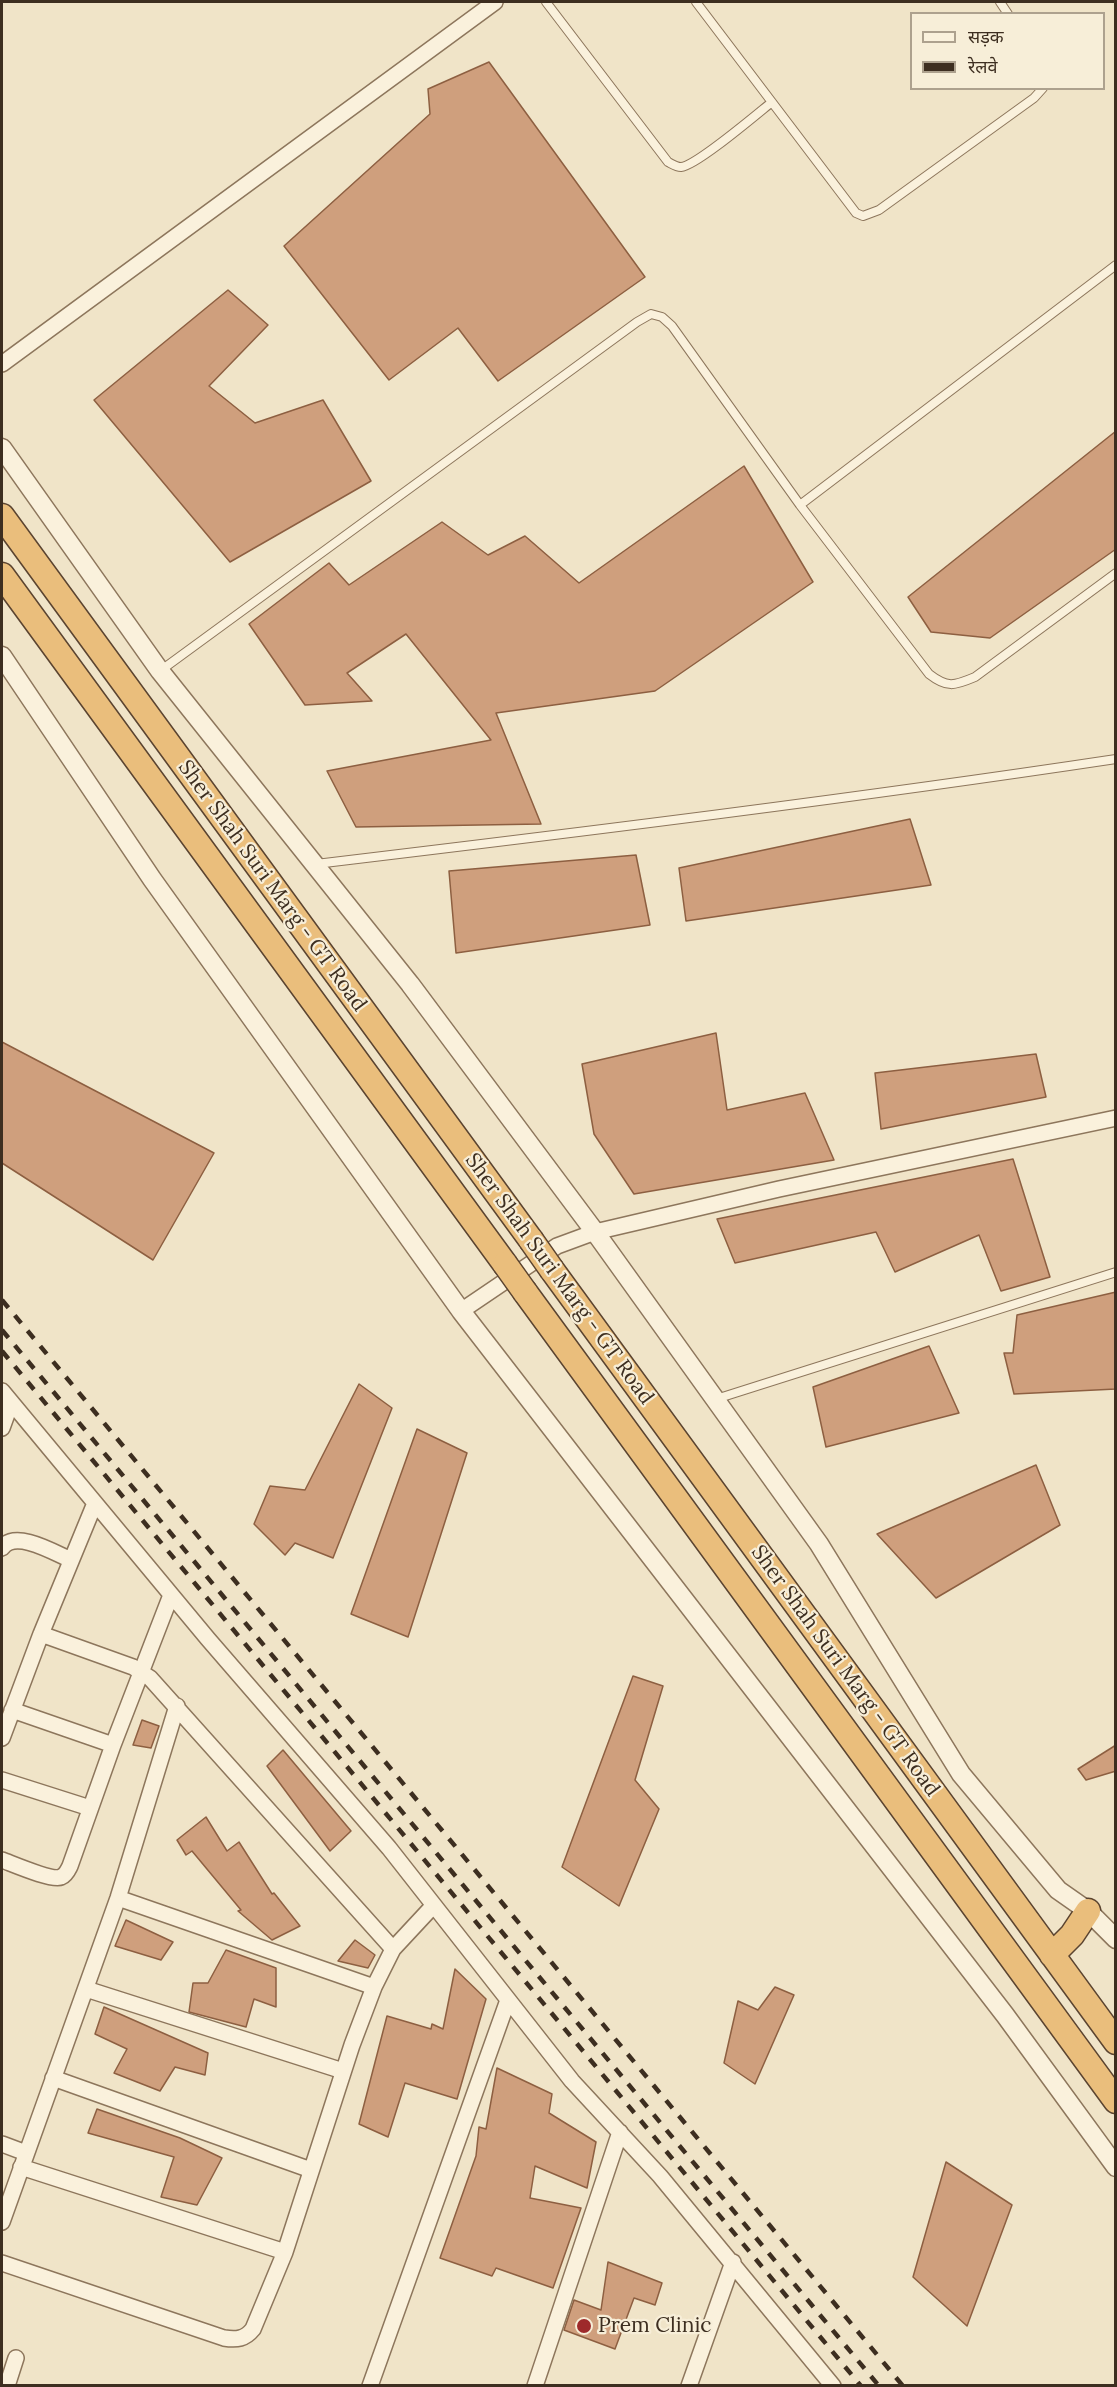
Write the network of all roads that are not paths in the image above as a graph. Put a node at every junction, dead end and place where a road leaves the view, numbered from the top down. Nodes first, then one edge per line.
1 (495, 2) edge
2 (546, 2) edge
3 (696, 2) edge
4 (1041, 90) edge
5 (772, 102) junction
6 (1116, 266) edge
7 (2, 364) edge
8 (2, 448) edge
9 (800, 505) junction
10 (2, 516) edge
11 (1116, 573) edge
12 (2, 575) edge
13 (2, 656) edge
14 (160, 671) junction
15 (1116, 759) edge
16 (315, 864) junction
17 (1116, 1118) edge
18 (595, 1232) junction
19 (1116, 1272) edge
20 (461, 1311) junction
21 (2, 1391) edge
22 (715, 1400) junction
23 (12, 1403) junction
24 (2, 1428) edge
25 (95, 1503) junction
26 (2, 1548) edge
27 (71, 1560) junction
28 (171, 1595) junction
29 (41, 1634) junction
30 (142, 1671) junction
31 (177, 1706) junction
32 (12, 1710) junction
33 (2, 1738) edge
34 (112, 1745) junction
35 (2, 1780) edge
36 (90, 1808) junction
37 (2, 1860) edge
38 (118, 1898) junction
39 (433, 1905) junction
40 (1088, 1911) junction
41 (1116, 1940) edge
42 (393, 1949) junction
43 (1052, 1955) junction
44 (375, 1987) junction
45 (86, 1989) junction
46 (508, 2000) junction
47 (1116, 2042) edge
48 (343, 2072) junction
49 (54, 2078) junction
50 (1116, 2101) edge
51 (620, 2132) junction
52 (2, 2144) edge
53 (24, 2160) junction
54 (1116, 2167) edge
55 (311, 2170) junction
56 (2, 2222) edge
57 (285, 2252) junction
58 (733, 2262) junction
59 (2, 2264) edge
60 (16, 2358) dead end
61 (7, 2385) edge
62 (370, 2385) edge
63 (535, 2385) edge
64 (689, 2385) edge
65 (833, 2385) edge

1 - 7 street
2 - 5 lane
3 - 5 lane
4 - 5 lane
6 - 9 lane
8 - 14 street, Sher Shah Suri Marg - GT Road
9 - 11 lane
9 - 14 lane
10 - 43 highway, Sher Shah Suri Marg - GT Road, bridge
12 - 50 highway, Sher Shah Suri Marg - GT Road, bridge
13 - 20 street
14 - 16 street, Sher Shah Suri Marg - GT Road
15 - 16 lane
16 - 18 street, Sher Shah Suri Marg - GT Road
17 - 18 street
18 - 20 street
18 - 22 street, Sher Shah Suri Marg - GT Road
19 - 22 lane
20 - 54 street
21 - 23 street
22 - 40 street, Sher Shah Suri Marg - GT Road
23 - 24 street
23 - 25 street
25 - 27 street
25 - 28 street
26 - 27 street
27 - 29 street
28 - 30 street
28 - 39 street
29 - 30 street
29 - 32 street
30 - 31 street
30 - 34 street
31 - 38 street
31 - 42 street
32 - 33 street
32 - 34 street
34 - 36 street
35 - 36 street
36 - 37 street
38 - 44 street
38 - 45 street
39 - 42 street
39 - 46 street
40 - 41 street, Sher Shah Suri Marg - GT Road
40 - 43 highway
42 - 44 street
43 - 47 highway, Sher Shah Suri Marg - GT Road
44 - 48 street
45 - 48 street
45 - 49 street
46 - 51 street
46 - 62 street
48 - 55 street
49 - 53 street
49 - 55 street
51 - 58 street
51 - 63 street
52 - 53 street
53 - 56 street
53 - 57 street
55 - 57 street
57 - 59 street
58 - 64 street
58 - 65 street
60 - 61 street

